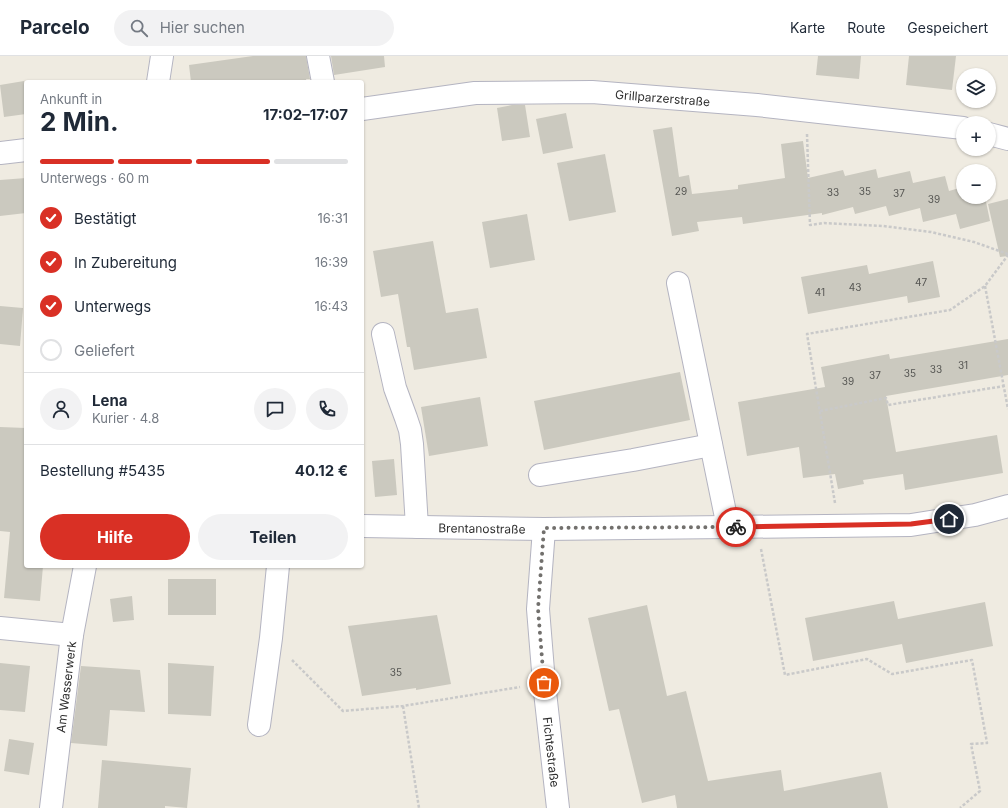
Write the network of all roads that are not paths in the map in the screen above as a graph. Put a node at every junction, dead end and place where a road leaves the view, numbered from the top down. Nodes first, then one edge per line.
1 (162, 56) edge
2 (318, 56) edge
3 (158, 80) edge
4 (323, 80) edge
5 (364, 109) edge
6 (956, 127) edge
7 (996, 136) edge
8 (1008, 140) edge
9 (24, 150) edge
10 (0, 153) edge
11 (678, 283) dead end
12 (383, 334) dead end
13 (711, 445) junction
14 (540, 475) dead end
15 (1008, 506) edge
16 (364, 526) edge
17 (417, 527) junction
18 (728, 527) junction
19 (544, 528) junction
20 (85, 568) edge
21 (278, 568) edge
22 (0, 628) edge
23 (72, 635) junction
24 (259, 725) dead end
25 (51, 808) edge
26 (558, 808) edge

1 - 3 street
2 - 4 street
5 - 6 street, Grillparzerstraße
7 - 8 street
9 - 10 street
11 - 13 street
12 - 17 street
13 - 14 street
13 - 18 street
15 - 18 street, Brentanostraße
16 - 17 street, Brentanostraße
17 - 19 street, Brentanostraße
18 - 19 street, Brentanostraße
19 - 26 street, Fichtestraße
20 - 23 street, Am Wasserwerk
21 - 24 street
22 - 23 street
23 - 25 street, Am Wasserwerk

